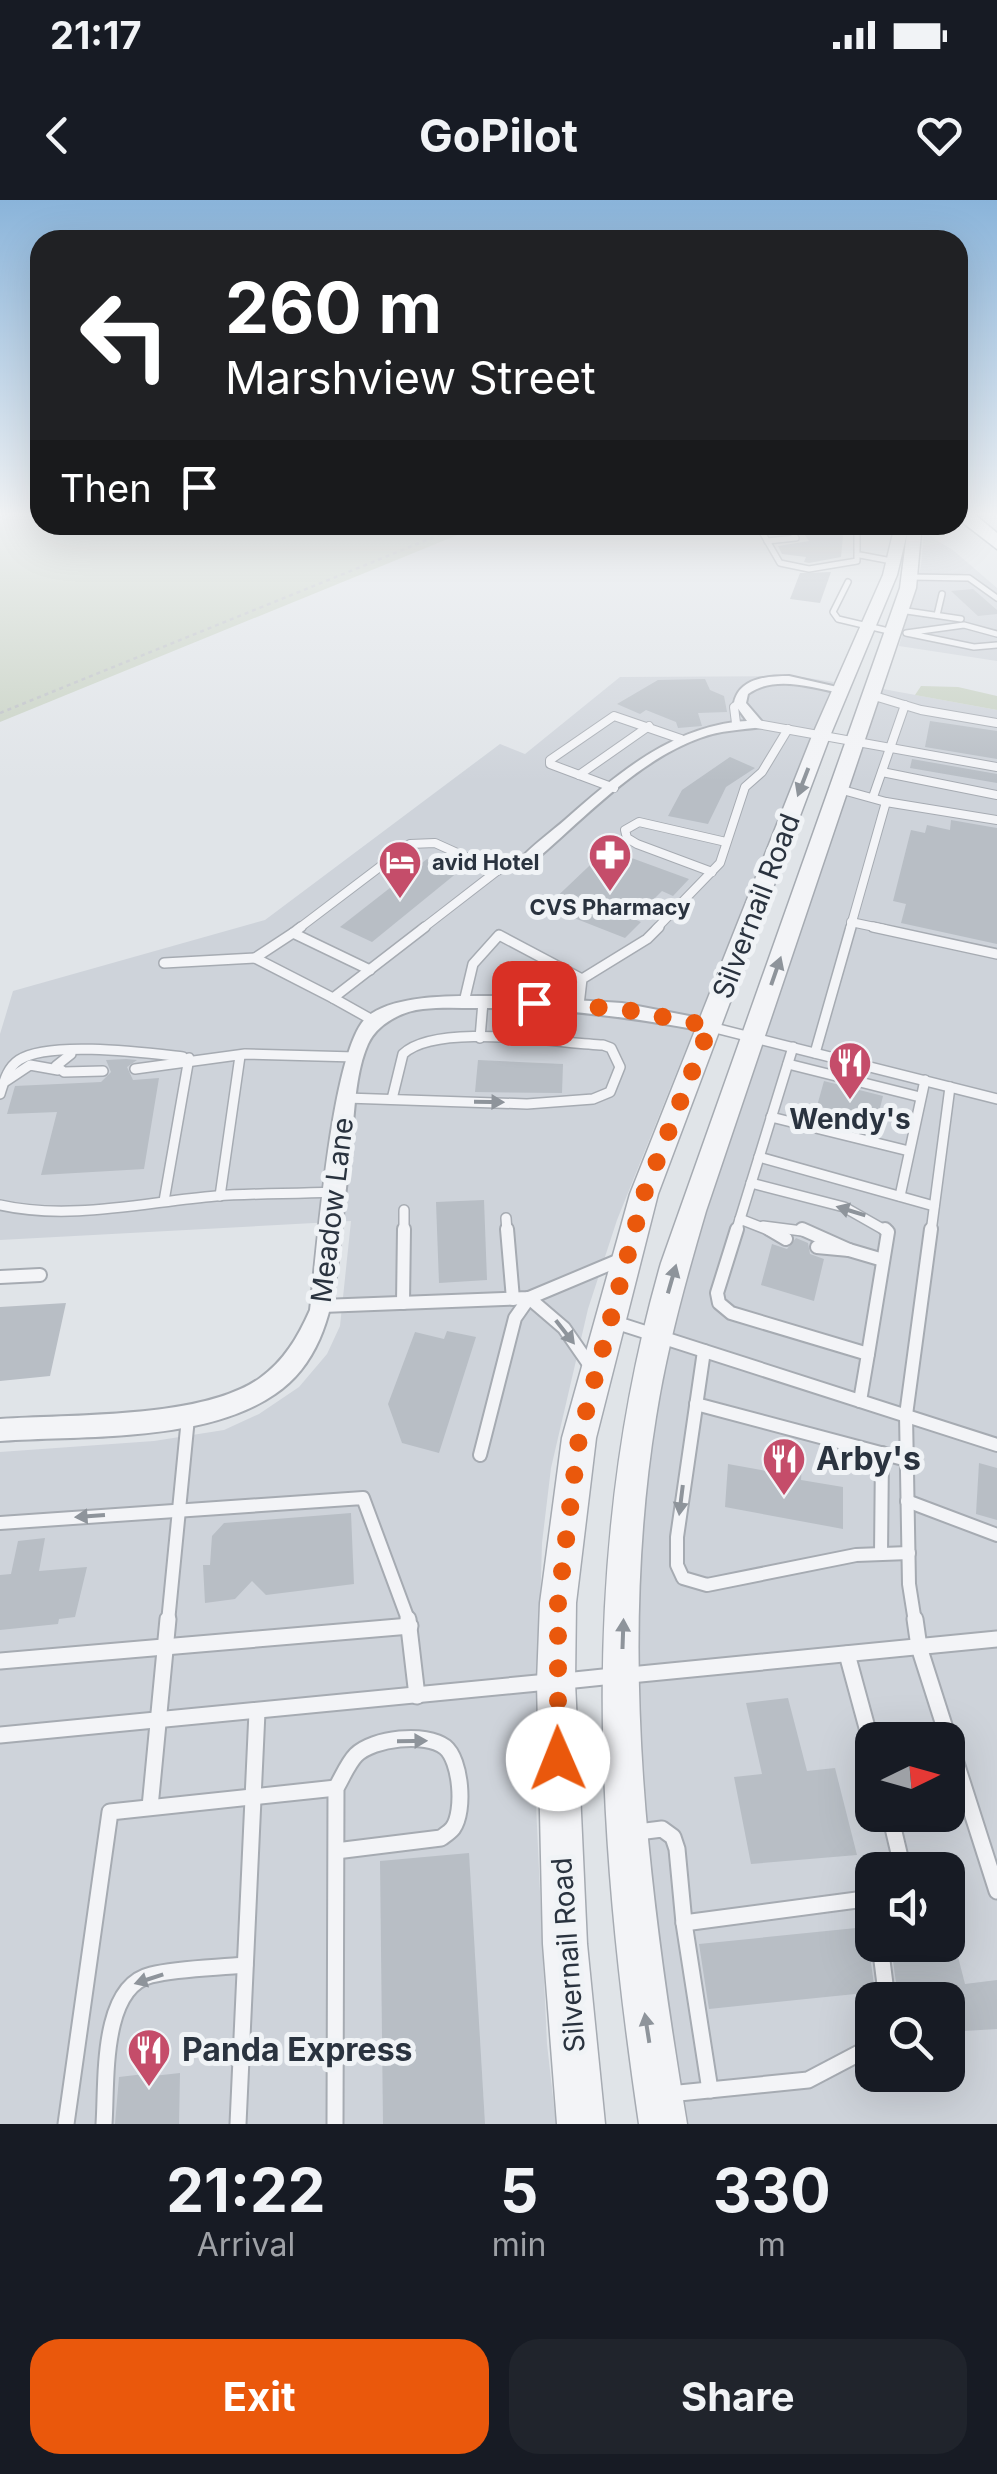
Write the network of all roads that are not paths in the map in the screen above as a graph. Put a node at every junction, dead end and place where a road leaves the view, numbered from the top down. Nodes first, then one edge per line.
1 (837, 602) edge
2 (897, 602) edge
3 (940, 602) edge
4 (937, 616) junction
5 (997, 624) edge
6 (891, 626) junction
7 (997, 634) edge
8 (993, 647) edge
9 (855, 692) junction
10 (740, 703) junction
11 (905, 706) junction
12 (736, 722) junction
13 (997, 723) edge
14 (757, 724) junction
15 (648, 726) junction
16 (788, 729) junction
17 (821, 736) junction
18 (682, 739) junction
19 (855, 742) junction
20 (890, 747) junction
21 (997, 767) edge
22 (882, 772) junction
23 (579, 775) junction
24 (614, 788) junction
25 (839, 789) junction
26 (997, 795) edge
27 (873, 797) junction
28 (886, 802) junction
29 (997, 820) edge
30 (726, 842) junction
31 (527, 860) joint
32 (497, 871) junction
33 (712, 872) junction
34 (850, 922) junction
35 (293, 933) junction
36 (997, 954) edge
37 (255, 958) junction
38 (164, 962) dead end
39 (370, 970) junction
40 (582, 979) junction
41 (333, 998) junction
42 (474, 1002) junction
43 (579, 1006) junction
44 (374, 1021) junction
45 (710, 1026) junction
46 (753, 1037) junction
47 (480, 1038) junction
48 (793, 1047) junction
49 (82, 1050) junction
50 (815, 1053) junction
51 (240, 1056) junction
52 (355, 1057) junction
53 (189, 1058) junction
54 (788, 1064) junction
55 (135, 1070) dead end
56 (103, 1071) dead end
57 (64, 1072) junction
58 (925, 1080) junction
59 (950, 1087) junction
60 (2, 1088) edge
61 (920, 1097) junction
62 (346, 1098) junction
63 (392, 1099) junction
64 (997, 1099) edge
65 (771, 1118) junction
66 (910, 1151) junction
67 (759, 1157) junction
68 (750, 1183) junction
69 (334, 1192) junction
70 (220, 1196) junction
71 (900, 1196) junction
72 (164, 1201) junction
73 (0, 1205) edge
74 (934, 1206) junction
75 (404, 1210) dead end
76 (506, 1218) dead end
77 (740, 1219) junction
78 (763, 1226) junction
79 (786, 1240) dead end
80 (817, 1247) dead end
81 (849, 1250) junction
82 (625, 1257) junction
83 (883, 1260) junction
84 (40, 1276) dead end
85 (0, 1278) edge
86 (513, 1298) junction
87 (529, 1298) junction
88 (402, 1303) junction
89 (322, 1306) junction
90 (608, 1320) junction
91 (656, 1336) junction
92 (704, 1351) junction
93 (868, 1354) junction
94 (595, 1373) junction
95 (860, 1401) junction
96 (696, 1404) junction
97 (906, 1415) junction
98 (188, 1417) junction
99 (0, 1430) edge
100 (997, 1446) edge
101 (882, 1453) junction
102 (480, 1455) dead end
103 (907, 1460) junction
104 (908, 1501) junction
105 (180, 1509) junction
106 (0, 1523) edge
107 (997, 1534) edge
108 (882, 1554) junction
109 (908, 1554) junction
110 (410, 1626) junction
111 (997, 1640) edge
112 (167, 1647) junction
113 (918, 1647) junction
114 (847, 1654) junction
115 (0, 1662) edge
116 (622, 1676) junction
117 (556, 1682) junction
118 (417, 1696) junction
119 (257, 1712) junction
120 (160, 1720) junction
121 (865, 1722) edge
122 (0, 1735) edge
123 (336, 1788) junction
124 (254, 1796) junction
125 (150, 1807) junction
126 (628, 1834) junction
127 (336, 1851) junction
128 (997, 1891) edge
129 (855, 1901) edge
130 (684, 1923) junction
131 (245, 1965) junction
132 (855, 2055) edge
133 (710, 2090) junction
134 (661, 2109) edge
135 (66, 2124) edge
136 (104, 2124) edge
137 (238, 2124) edge
138 (335, 2124) edge
139 (581, 2124) edge

1 - 6 lane
2 - 6 street, Silvernail Road
3 - 4 lane
4 - 5 lane
4 - 6 lane
6 - 7 lane
6 - 8 lane
6 - 9 street, Silvernail Road
9 - 10 street
9 - 11 lane
9 - 17 street, Silvernail Road
9 - 19 street, Silvernail Road
10 - 12 lane
10 - 14 street
11 - 13 lane
11 - 20 lane
12 - 14 street
12 - 18 street
14 - 16 lane
15 - 18 lane
15 - 23 lane
15 - 23 lane
16 - 17 lane
16 - 30 lane
17 - 19 lane
17 -> 45 street, Silvernail Road
18 - 24 street
19 - 20 lane
19 - 25 street, Silvernail Road
20 - 21 lane
20 - 22 lane
22 - 26 lane
22 - 27 lane
23 - 24 lane
24 - 31 street
25 - 27 lane
46 -> 25 street, Silvernail Road
27 - 28 lane
28 - 29 lane
28 - 34 lane
30 - 33 lane
30 - 33 lane
31 - 32 lane
32 - 35 lane
32 - 39 lane
33 - 40 lane
34 - 36 lane
34 - 50 lane
35 - 37 lane
35 - 39 lane
37 - 38 lane
37 - 41 lane
39 - 41 lane
40 - 42 lane
40 - 43 lane
41 - 44 lane
42 - 43 street
42 - 44 street
42 - 47 lane
43 - 45 street
44 - 52 street, Meadow Lane
45 - 46 lane
45 - 82 street, Silvernail Road
46 - 48 lane
91 -> 46 street, Silvernail Road
47 - 63 lane
63 -> 47 lane
48 - 50 lane
48 - 54 lane
49 - 53 lane
49 - 57 lane
49 - 60 lane
50 - 58 lane
51 - 52 lane
51 - 53 lane
51 - 70 lane
52 - 62 street, Meadow Lane
53 - 55 lane
53 - 72 lane
54 - 61 lane
54 - 65 lane
56 - 57 lane
57 - 60 lane
58 - 59 lane
58 - 61 lane
59 - 64 lane
59 - 74 lane
61 - 66 lane
62 - 63 lane
62 - 69 street, Meadow Lane
65 - 66 lane
65 - 67 lane
66 - 71 lane
67 - 68 lane
67 - 71 lane
68 - 77 lane
83 -> 68 lane
69 - 70 lane
69 - 89 street, Meadow Lane
70 - 72 lane
71 - 74 lane
72 - 73 lane
74 - 97 lane
75 - 88 lane
76 - 86 lane
77 - 78 lane
77 - 93 lane
78 - 79 lane
78 - 81 lane
80 - 81 lane
81 - 83 lane
82 - 87 lane
82 - 90 street, Silvernail Road
83 - 93 lane
84 - 85 lane
86 - 87 lane
86 - 88 lane
87 -> 94 lane
87 - 102 lane
88 - 89 lane
89 - 98 street, Meadow Lane
90 - 91 lane
90 - 94 street, Silvernail Road
91 - 92 lane
116 -> 91 street, Silvernail Road
92 - 95 lane
92 - 96 lane
93 - 95 lane
94 - 117 street, Silvernail Road
95 - 97 lane
96 - 101 lane
96 -> 108 lane
97 - 100 lane
97 - 103 lane
98 - 99 street, Meadow Lane
98 - 105 lane
101 - 103 lane
101 - 108 lane
103 - 104 lane
104 - 107 lane
104 - 109 lane
105 -> 106 lane
105 - 110 lane
105 - 112 lane
108 - 109 lane
109 - 113 lane
110 - 112 lane
110 - 118 lane
111 - 113 lane
112 - 115 lane
112 - 120 lane
113 - 114 lane
113 - 128 lane
114 - 116 lane
114 - 121 lane
116 - 117 lane
116 - 126 street, Silvernail Road
117 - 118 lane
117 - 139 street, Silvernail Road
118 - 119 lane
119 - 120 lane
119 - 124 lane
120 - 122 lane
120 - 125 lane
123 - 124 lane
123 - 127 lane
123 -> 127 lane
124 - 125 lane
124 - 131 lane
125 - 135 lane
126 - 130 lane
134 -> 126 street, Silvernail Road
127 - 138 lane
129 - 130 lane
130 - 133 lane
131 -> 136 lane
131 - 137 lane
132 - 133 lane
133 - 134 lane

